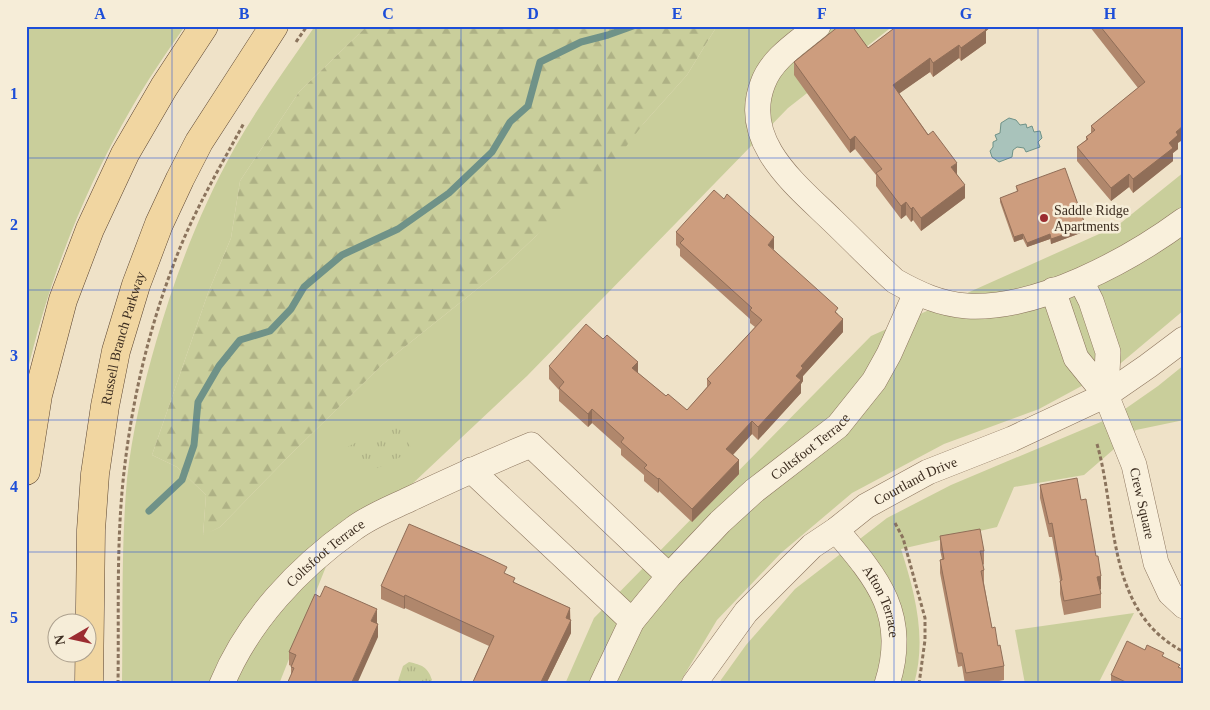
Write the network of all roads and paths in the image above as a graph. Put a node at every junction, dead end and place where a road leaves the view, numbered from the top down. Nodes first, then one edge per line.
1 (204, 26) edge
2 (274, 26) edge
3 (307, 26) edge
4 (818, 26) edge
5 (293, 47) dead end
6 (246, 120) dead end
7 (1184, 220) edge
8 (1081, 281) junction
9 (1053, 290) junction
10 (916, 293) junction
11 (1184, 339) edge
12 (1106, 395) junction
13 (1095, 438) dead end
14 (471, 470) junction
15 (26, 471) edge
16 (895, 523) dead end
17 (836, 530) junction
18 (670, 576) junction
19 (1184, 606) edge
20 (632, 621) junction
21 (1184, 652) edge
22 (89, 684) edge
23 (118, 684) edge
24 (222, 684) edge
25 (602, 684) edge
26 (694, 684) edge
27 (887, 684) edge
28 (918, 684) edge

1 - 15 main road
2 - 22 main road, Russell Branch Parkway
3 - 5 path
4 - 10 street
6 - 23 path
7 - 8 street
8 - 9 street
8 - 12 street
9 - 10 street
9 - 12 street
10 - 18 street, Coltsfoot Terrace
11 - 12 street, Courtland Drive
12 - 17 street, Courtland Drive
12 - 19 street, Crew Square
13 - 21 path
14 - 18 street, Coltsfoot Terrace
14 - 20 street
14 - 24 street, Coltsfoot Terrace
16 - 28 path
17 - 26 street, Courtland Drive
17 - 27 street, Afton Terrace
18 - 20 street, Coltsfoot Terrace
20 - 25 street, Coltsfoot Terrace

